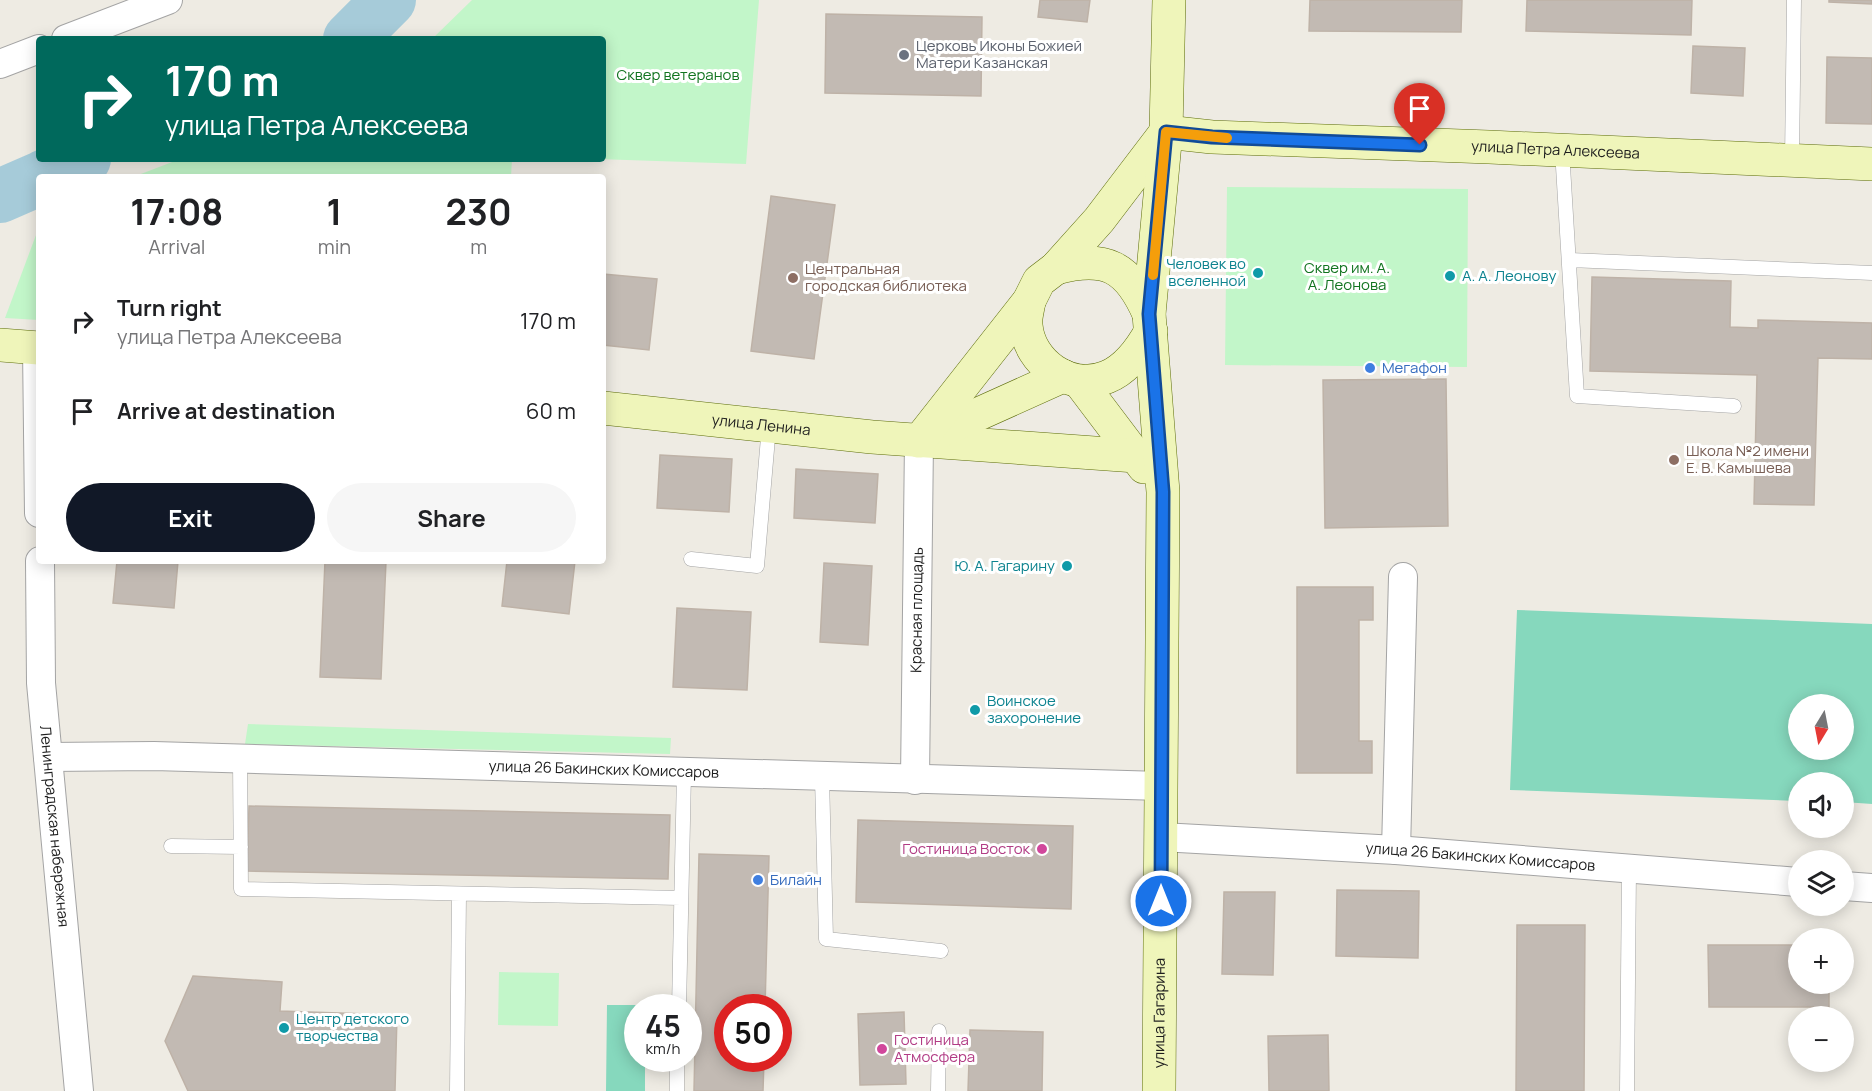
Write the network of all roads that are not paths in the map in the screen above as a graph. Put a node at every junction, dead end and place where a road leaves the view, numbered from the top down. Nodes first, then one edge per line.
1 (168, 0) edge
2 (1169, 0) edge
3 (1794, 0) edge
4 (74, 36) edge
5 (36, 50) edge
6 (0, 64) edge
7 (1166, 132) junction
8 (1562, 150) junction
9 (1792, 160) junction
10 (1872, 164) edge
11 (1570, 260) junction
12 (1056, 268) junction
13 (1872, 273) edge
14 (1029, 301) junction
15 (1150, 322) junction
16 (0, 345) edge
17 (36, 348) edge
18 (1071, 379) junction
19 (1734, 406) dead end
20 (606, 408) edge
21 (769, 426) junction
22 (919, 441) junction
23 (1136, 456) junction
24 (1163, 492) junction
25 (692, 559) dead end
26 (40, 564) edge
27 (1403, 577) dead end
28 (48, 757) junction
29 (240, 759) junction
30 (684, 772) junction
31 (822, 777) junction
32 (915, 780) junction
33 (1161, 786) junction
34 (1161, 837) junction
35 (171, 846) dead end
36 (241, 847) junction
37 (1396, 850) junction
38 (1629, 869) junction
39 (1788, 881) edge
40 (1854, 887) edge
41 (1872, 888) edge
42 (459, 894) junction
43 (681, 898) junction
44 (941, 951) dead end
45 (679, 994) edge
46 (939, 1030) dead end
47 (677, 1072) edge
48 (79, 1091) edge
49 (457, 1091) edge
50 (677, 1091) edge
51 (938, 1091) edge
52 (1159, 1091) edge
53 (1627, 1091) edge

1 - 4 street
2 - 7 main road, улица Гагарина
3 - 9 lane
5 - 6 street
7 - 8 main road, улица Петра Алексеева
7 - 12 main road
7 - 15 main road, улица Гагарина
8 - 9 main road, улица Петра Алексеева
8 - 11 lane
9 - 10 main road, улица Петра Алексеева
11 - 13 lane
11 - 19 lane
12 - 14 main road
12 - 15 main road
14 - 18 main road
14 - 22 main road
15 - 18 main road
15 - 24 main road, улица Гагарина
16 - 17 main road
18 - 22 main road
18 - 23 main road
20 - 21 main road, улица Ленина
21 - 22 main road, улица Ленина
21 - 25 lane
22 - 23 main road, улица Ленина
22 - 32 street, Красная площадь
23 - 24 main road
24 - 33 main road, улица Гагарина
26 - 28 street, Ленинградская набережная
27 - 37 street
28 - 29 street, улица 26 Бакинских Комиссаров
28 - 48 street, Ленинградская набережная
29 - 30 street, улица 26 Бакинских Комиссаров
29 - 36 lane
30 - 31 street, улица 26 Бакинских Комиссаров
30 - 43 lane
31 - 32 street, улица 26 Бакинских Комиссаров
31 - 44 lane
32 - 33 street, улица 26 Бакинских Комиссаров
33 - 34 main road, улица Гагарина
34 - 37 street, улица 26 Бакинских Комиссаров
34 - 52 main road, улица Гагарина
35 - 36 lane
36 - 42 lane
37 - 38 street, улица 26 Бакинских Комиссаров
38 - 39 street, улица 26 Бакинских Комиссаров
38 - 53 lane
40 - 41 street
42 - 43 lane
42 - 49 lane
43 - 45 lane
46 - 51 lane
47 - 50 lane

